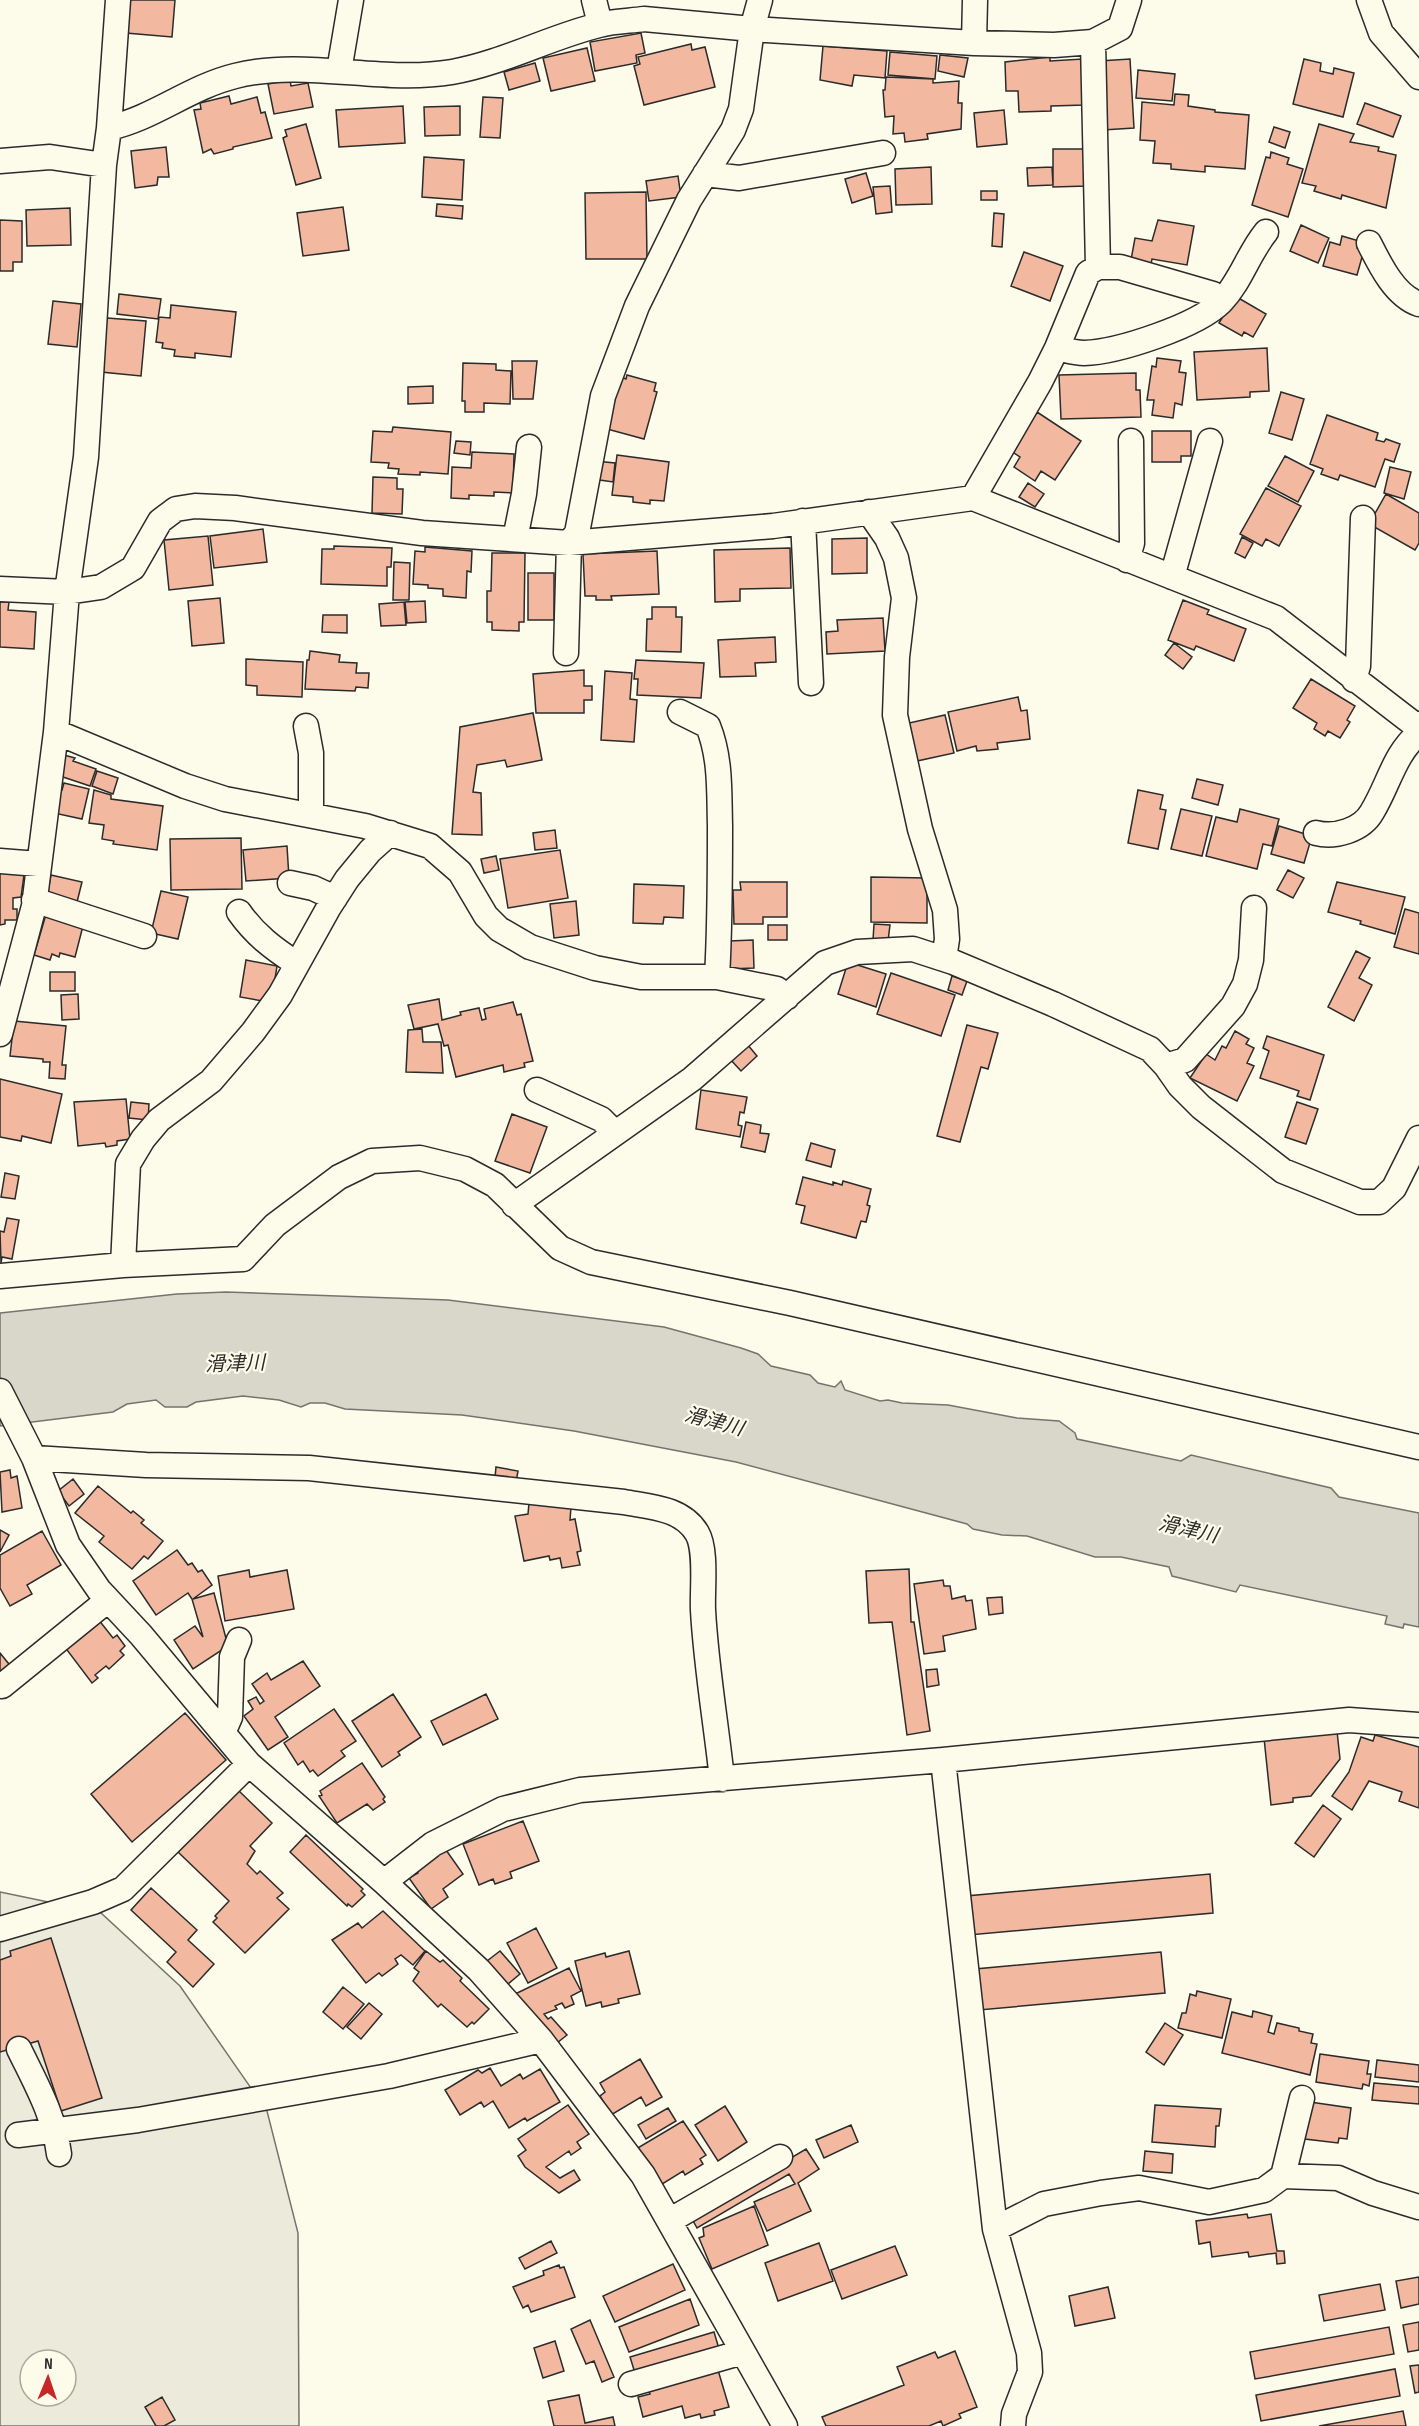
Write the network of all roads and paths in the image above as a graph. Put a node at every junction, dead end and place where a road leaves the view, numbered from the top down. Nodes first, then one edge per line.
1 (118, 0) edge
2 (351, 0) edge
3 (594, 0) edge
4 (760, 0) edge
5 (975, 0) edge
6 (1129, 0) edge
7 (1369, 0) edge
8 (600, 24) junction
9 (752, 29) junction
10 (1093, 42) junction
11 (974, 43) junction
12 (339, 71) junction
13 (1419, 76) edge
14 (110, 128) junction
15 (883, 153) dead end
16 (0, 161) edge
17 (104, 165) junction
18 (705, 174) junction
19 (1266, 232) dead end
20 (1368, 243) dead end
21 (1098, 267) junction
22 (1222, 301) junction
23 (1419, 304) edge
24 (1057, 348) junction
25 (1131, 441) dead end
26 (1210, 441) dead end
27 (529, 447) dead end
28 (972, 498) junction
29 (869, 512) junction
30 (1363, 518) dead end
31 (803, 521) junction
32 (515, 539) junction
33 (569, 543) junction
34 (1127, 560) junction
35 (1172, 577) junction
36 (0, 589) edge
37 (67, 592) junction
38 (566, 653) dead end
39 (1354, 680) junction
40 (810, 683) dead end
41 (680, 712) dead end
42 (1419, 725) edge
43 (306, 726) dead end
44 (56, 732) junction
45 (1419, 733) edge
46 (310, 815) junction
47 (390, 833) junction
48 (1316, 833) dead end
49 (0, 861) edge
50 (38, 864) junction
51 (290, 883) dead end
52 (334, 898) junction
53 (34, 900) junction
54 (1254, 908) dead end
55 (239, 912) dead end
56 (144, 936) dead end
57 (944, 959) junction
58 (297, 964) junction
59 (717, 978) junction
60 (787, 997) junction
61 (0, 1034) edge
62 (1166, 1066) junction
63 (537, 1090) dead end
64 (615, 1133) junction
65 (1419, 1138) edge
66 (514, 1205) junction
67 (123, 1265) junction
68 (0, 1276) edge
69 (0, 1391) edge
70 (1419, 1447) edge
71 (31, 1453) junction
72 (108, 1600) junction
73 (239, 1640) dead end
74 (2, 1686) dead end
75 (1419, 1725) edge
76 (223, 1733) junction
77 (943, 1760) junction
78 (249, 1764) junction
79 (722, 1779) junction
80 (384, 1882) junction
81 (0, 1929) edge
82 (541, 2040) junction
83 (19, 2049) dead end
84 (1302, 2098) dead end
85 (56, 2130) junction
86 (18, 2135) dead end
87 (59, 2154) dead end
88 (780, 2157) dead end
89 (1283, 2176) junction
90 (1419, 2207) edge
91 (669, 2221) junction
92 (995, 2229) junction
93 (743, 2352) junction
94 (631, 2384) dead end
95 (785, 2426) edge
96 (1013, 2426) edge

1 - 14 street
2 - 12 street
3 - 8 street
4 - 9 street
5 - 11 street
6 - 10 street
7 - 13 street
8 - 9 street
8 - 12 street
9 - 11 street
9 - 18 street
10 - 11 street
10 - 21 street
12 - 14 street
14 - 17 street
15 - 18 street
16 - 17 street
17 - 37 street
18 - 33 street
19 - 22 street
20 - 23 street
21 - 22 street
21 - 24 street
22 - 24 street
24 - 28 street
25 - 34 street
26 - 35 street
27 - 32 street
28 - 29 street
28 - 34 street
29 - 31 street
29 - 57 street
30 - 39 street
31 - 33 street
31 - 40 street
32 - 33 street
32 - 37 street
33 - 38 street
34 - 35 street
35 - 39 street
36 - 37 street
37 - 44 street
39 - 42 street
41 - 59 street
43 - 46 street
44 - 46 street
44 - 50 street
45 - 48 street
46 - 47 street
47 - 52 street
47 - 59 street
49 - 50 street
50 - 53 street
51 - 52 street
52 - 58 street
53 - 56 street
53 - 61 street
54 - 62 street
55 - 58 street
57 - 60 street
57 - 62 street
58 - 67 street
59 - 60 street
60 - 64 street
62 - 65 street
63 - 64 street
64 - 66 street
66 - 67 street
66 - 70 street
67 - 68 street
69 - 71 street
71 - 72 street
71 - 79 street
72 - 74 street
72 - 76 street
73 - 76 street
75 - 77 street
76 - 78 street
77 - 79 street
77 - 92 street
78 - 80 street
78 - 81 street
79 - 80 street
80 - 82 street
82 - 85 street
82 - 91 street
83 - 85 street
84 - 89 street
85 - 86 street
85 - 87 street
88 - 91 street
89 - 90 street
89 - 92 street
91 - 93 street
92 - 96 street
93 - 94 street
93 - 95 street

